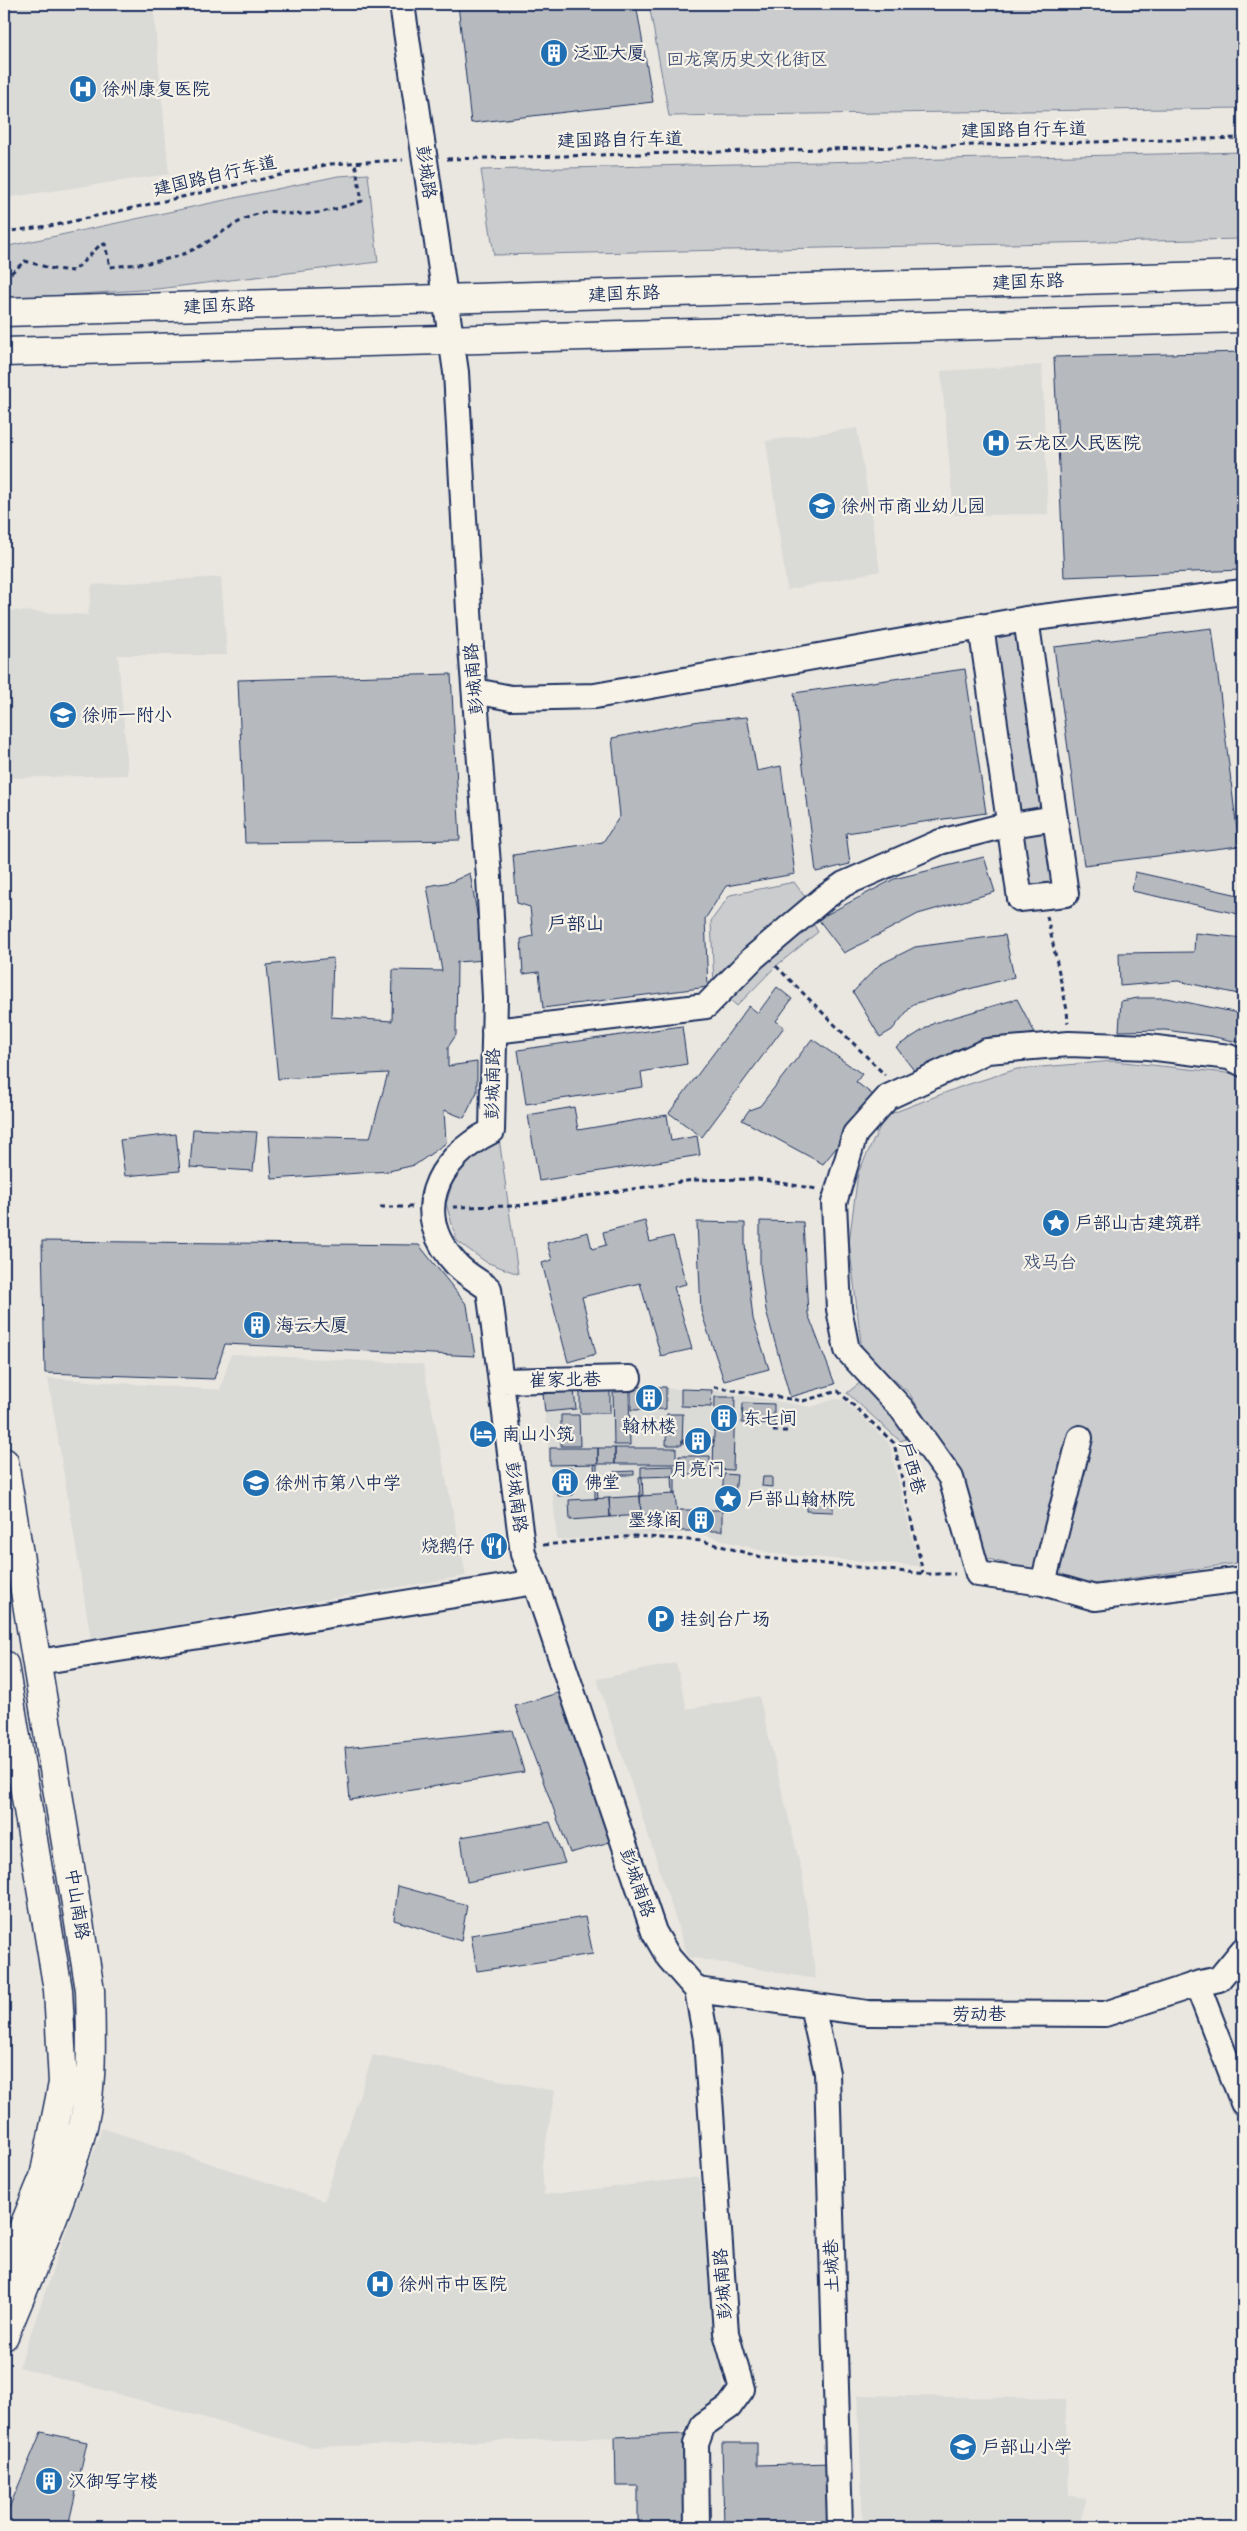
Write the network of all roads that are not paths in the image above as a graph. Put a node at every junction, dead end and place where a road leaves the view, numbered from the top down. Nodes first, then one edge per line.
1 (402, 4) edge
2 (1243, 275) edge
3 (445, 300) junction
4 (4, 312) edge
5 (1243, 318) edge
6 (451, 341) junction
7 (4, 352) edge
8 (1243, 592) edge
9 (1026, 618) junction
10 (981, 626) junction
11 (475, 691) junction
12 (1055, 818) junction
13 (1009, 825) junction
14 (494, 1032) junction
15 (1243, 1064) edge
16 (629, 1378) dead end
17 (501, 1381) junction
18 (1080, 1438) dead end
19 (4, 1462) edge
20 (1243, 1579) edge
21 (535, 1582) junction
22 (1043, 1583) junction
23 (38, 1662) junction
24 (4, 1665) edge
25 (1243, 1950) edge
26 (1197, 1984) junction
27 (697, 1990) junction
28 (812, 2006) junction
29 (1243, 2103) edge
30 (4, 2275) edge
31 (4, 2336) edge
32 (697, 2527) edge
33 (840, 2527) edge

1 - 3 street, 彭城路
2 - 3 main road, 建国东路
3 - 4 main road, 建国东路
3 - 6 street, 彭城路
5 - 6 main road
6 - 7 main road
6 - 11 street, 彭城南路
8 - 9 street
9 - 10 street
9 - 12 street
10 - 11 street
10 - 13 street
11 - 14 street, 彭城南路
12 - 13 street
12 - 13 street
13 - 14 street
14 - 17 street, 彭城南路
15 - 22 street
16 - 17 street, 崔家北巷
17 - 21 street, 彭城南路
18 - 22 street
19 - 23 main road, 中山南路
20 - 22 street
21 - 23 street
21 - 27 street, 彭城南路
23 - 31 main road, 中山南路
24 - 30 main road, 中山南路
25 - 26 street, 劳动巷
26 - 28 street, 劳动巷
26 - 29 street
27 - 28 street, 劳动巷
27 - 32 street, 彭城南路
28 - 33 street, 土城巷

